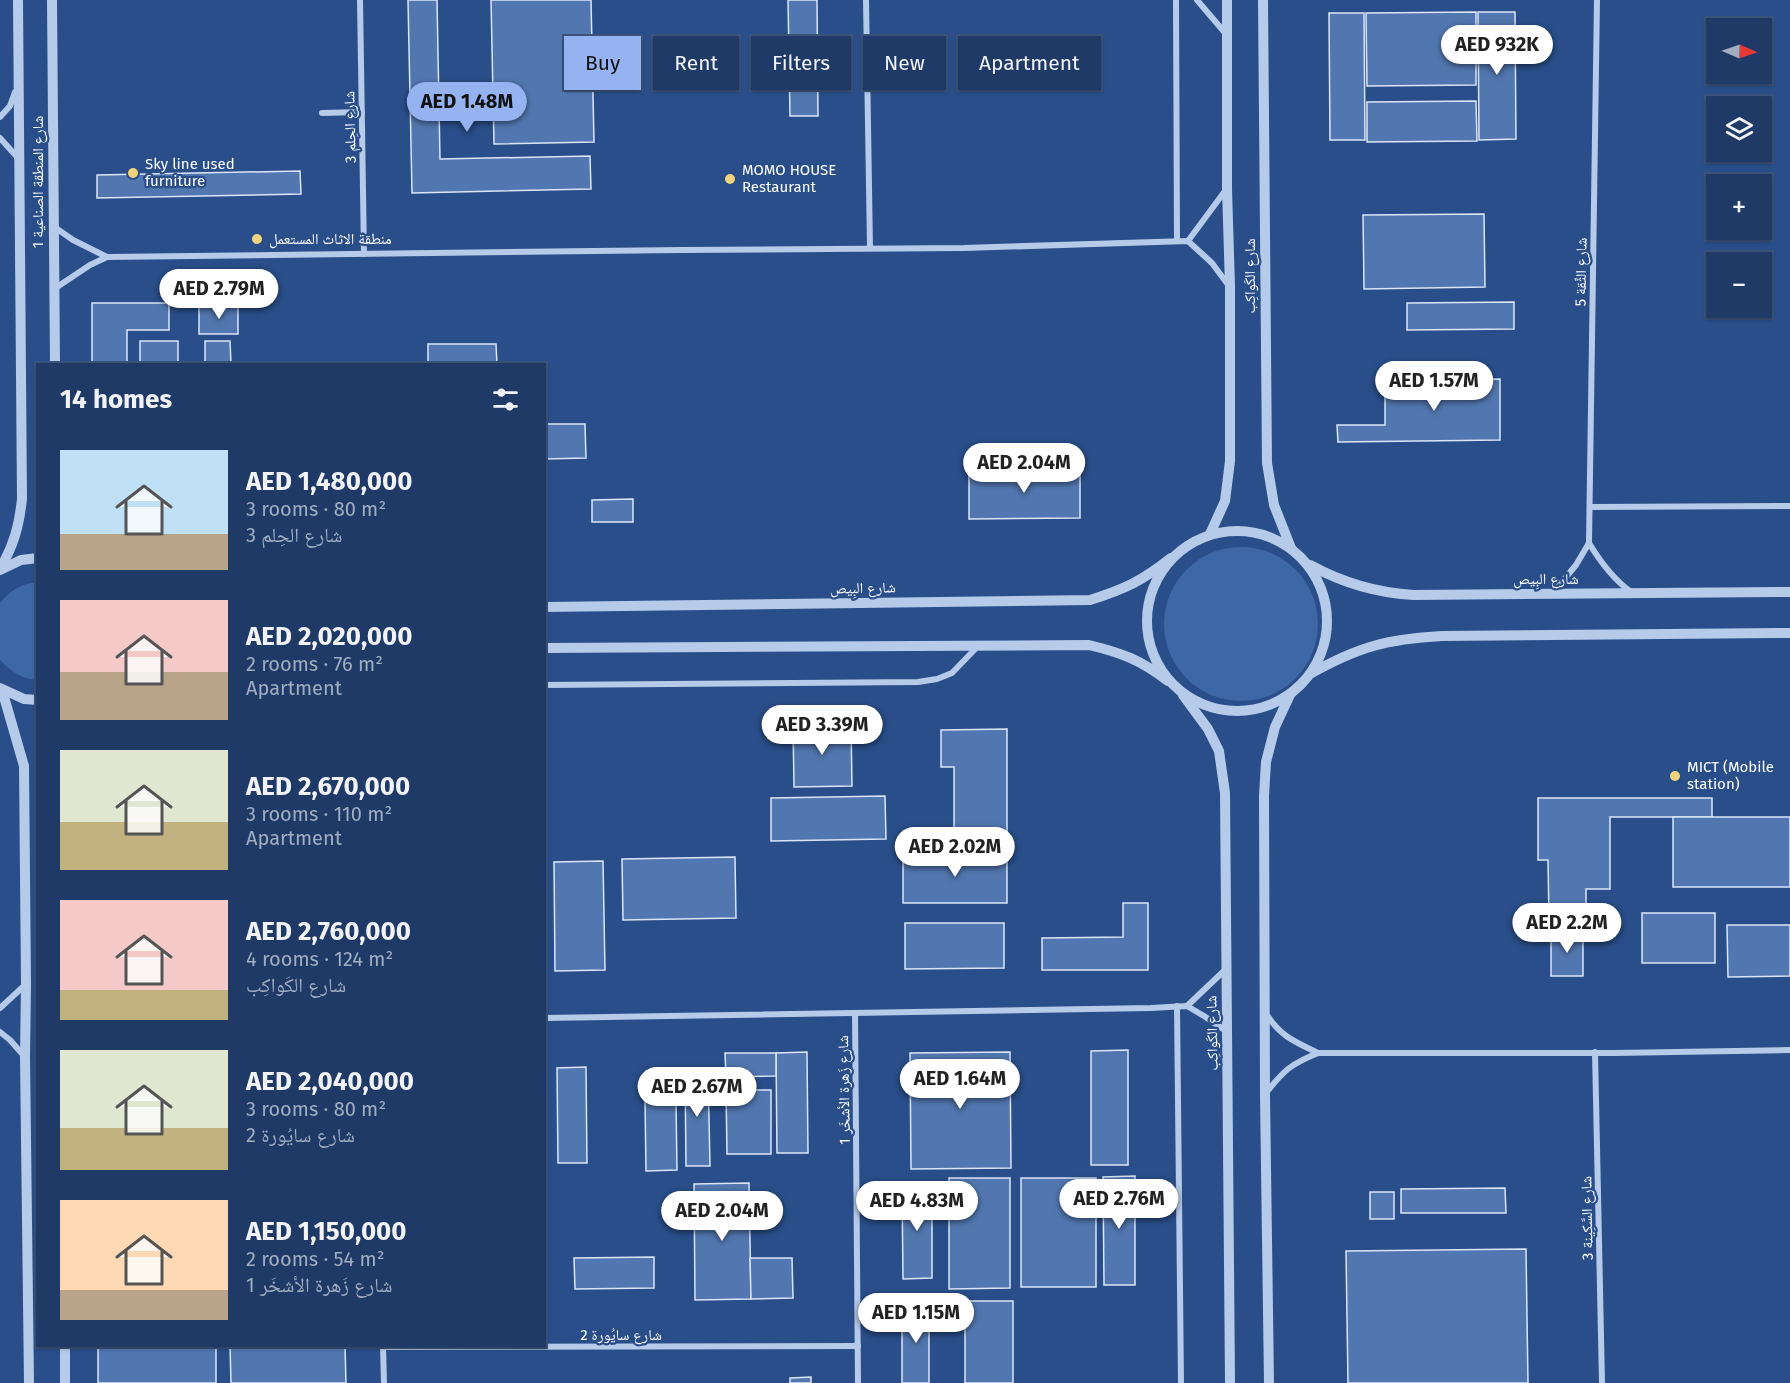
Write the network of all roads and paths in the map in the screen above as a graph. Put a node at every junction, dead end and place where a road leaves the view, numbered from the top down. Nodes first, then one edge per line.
1 (18, 0) edge
2 (52, 0) edge
3 (360, 0) edge
4 (866, 0) edge
5 (1176, 0) edge
6 (1197, 0) edge
7 (1227, 0) edge
8 (1263, 0) edge
9 (1597, 0) edge
10 (1228, 36) junction
11 (19, 83) junction
12 (362, 111) junction
13 (322, 113) dead end
14 (0, 117) edge
15 (0, 138) edge
16 (19, 160) junction
17 (1227, 189) junction
18 (53, 226) junction
19 (1177, 241) junction
20 (1188, 241) junction
21 (870, 248) junction
22 (364, 254) junction
23 (107, 257) junction
24 (1230, 286) junction
25 (54, 289) junction
26 (55, 363) edge
27 (1790, 506) edge
28 (1590, 507) junction
29 (1210, 534) junction
30 (1589, 543) junction
31 (1291, 548) junction
32 (36, 558) edge
33 (1171, 558) junction
34 (1307, 564) junction
35 (0, 570) edge
36 (1790, 592) edge
37 (1633, 593) junction
38 (1552, 594) junction
39 (546, 607) edge
40 (1790, 633) edge
41 (978, 645) junction
42 (546, 648) edge
43 (1310, 674) junction
44 (1168, 681) junction
45 (546, 685) edge
46 (1, 689) edge
47 (1183, 695) junction
48 (1290, 695) junction
49 (36, 700) edge
50 (1226, 969) junction
51 (26, 984) junction
52 (1178, 1006) junction
53 (1186, 1006) junction
54 (0, 1008) edge
55 (1264, 1012) junction
56 (855, 1013) junction
57 (546, 1018) edge
58 (0, 1032) edge
59 (1227, 1032) junction
60 (1790, 1050) edge
61 (1595, 1052) junction
62 (1318, 1053) junction
63 (25, 1057) junction
64 (1265, 1095) junction
65 (546, 1346) edge
66 (858, 1346) junction
67 (65, 1347) edge
68 (383, 1347) edge
69 (29, 1383) edge
70 (65, 1383) edge
71 (384, 1383) edge
72 (858, 1383) edge
73 (1181, 1383) edge
74 (1230, 1383) edge
75 (1269, 1383) edge
76 (1602, 1383) edge

1 - 11 street, شارع المنطقة الصناعية 1
2 - 18 street, شارع المنطقة الصناعية 1
3 - 12 street, شارع الحِلم 3
4 - 21 street
5 - 19 street
6 - 10 street
7 - 10 street, شارع الكَواكِب
8 - 31 street, شارع الكَواكِب
9 - 28 street, شارع الثِّقة 5
10 - 17 street, شارع الكَواكِب
11 - 14 street
11 - 16 street, شارع المنطقة الصناعية 1
12 - 13 street
12 - 22 street, شارع الحِلم 3
15 - 16 street
16 - 35 street, شارع المنطقة الصناعية 1
17 - 20 street
17 - 24 street, شارع الكَواكِب
18 - 23 street
18 - 25 street, شارع المنطقة الصناعية 1
19 - 20 street
19 - 21 street
20 - 24 street
21 - 22 street
22 - 23 street
23 - 25 street
24 - 29 street, شارع الكَواكِب
25 - 26 street, شارع المنطقة الصناعية 1
27 - 28 street
28 - 30 street, شارع الثِّقة 5
29 - 31 street
29 - 33 street
30 - 37 street
30 - 38 street
31 - 34 street
32 - 35 street
33 - 39 street, شارع البِيص
33 - 44 street
34 - 38 street, شارع البِيص
34 - 43 street
36 - 37 street, شارع البِيص
37 - 38 street, شارع البِيص
40 - 43 street
41 - 42 street
41 - 44 street
41 - 45 street
43 - 48 street
44 - 47 street
46 - 49 street
46 - 51 street
47 - 48 street
47 - 50 street, شارع الكَواكِب
48 - 55 street
50 - 53 street
50 - 59 street, شارع الكَواكِب
51 - 54 street
51 - 63 street
52 - 53 street
52 - 56 street
52 - 73 street
53 - 59 street
55 - 62 street
55 - 64 street
56 - 57 street
56 - 66 street, شارع زَهرة الأشخَر 1
58 - 63 street
59 - 74 street, شارع الكَواكِب
60 - 61 street
61 - 62 street
61 - 76 street, شارع السَّكِينة 3
62 - 64 street
63 - 69 street
64 - 75 street
65 - 66 street, شارع سايُورة 2
66 - 72 street, شارع زَهرة الأشخَر 1
67 - 70 street
68 - 71 street

